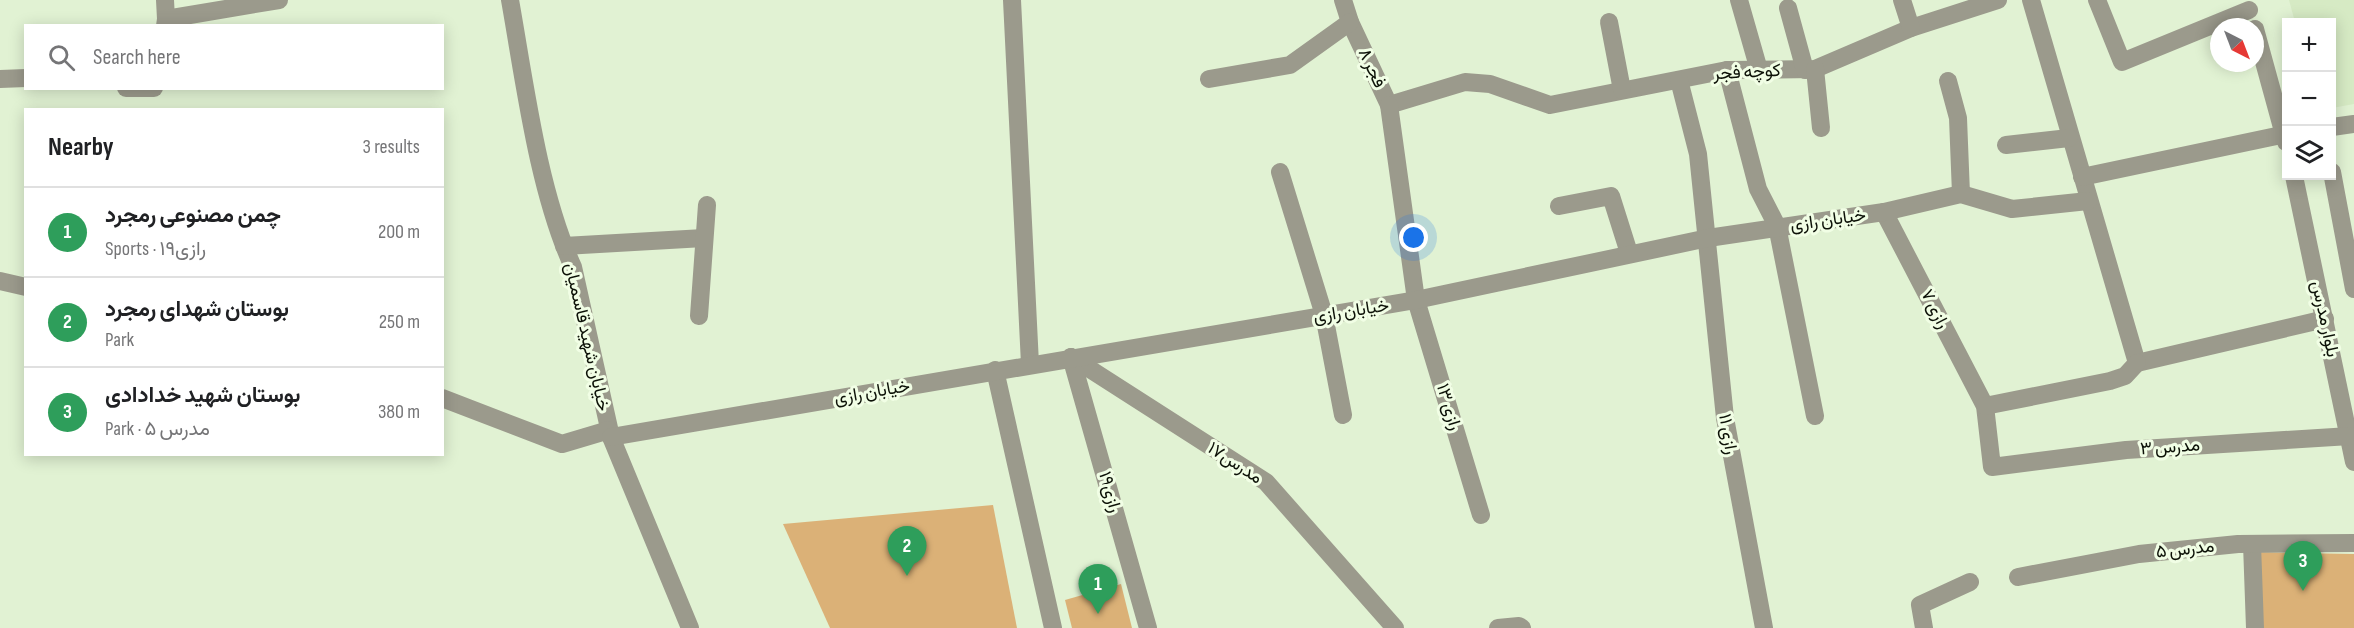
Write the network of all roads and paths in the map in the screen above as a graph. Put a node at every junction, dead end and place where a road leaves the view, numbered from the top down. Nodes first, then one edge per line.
1 (165, 0) edge
2 (279, 0) edge
3 (510, 0) edge
4 (1012, 0) edge
5 (1343, 0) edge
6 (1739, 0) edge
7 (1902, 0) edge
8 (1998, 0) edge
9 (2031, 0) edge
10 (2097, 0) edge
11 (248, 3) edge
12 (1788, 8) dead end
13 (2251, 17) edge
14 (166, 22) edge
15 (1350, 22) junction
16 (1609, 22) dead end
17 (1911, 28) junction
18 (1810, 69) junction
19 (1727, 70) junction
20 (1759, 70) junction
21 (24, 78) edge
22 (0, 79) edge
23 (1209, 79) dead end
24 (1679, 80) junction
25 (1948, 81) dead end
26 (1490, 84) joint
27 (1622, 90) junction
28 (1389, 105) junction
29 (2354, 124) edge
30 (2283, 126) edge
31 (2336, 126) edge
32 (1821, 128) dead end
33 (2282, 137) edge
34 (2069, 138) junction
35 (2006, 145) dead end
36 (2081, 170) junction
37 (1281, 172) dead end
38 (2295, 180) edge
39 (2333, 180) edge
40 (1961, 194) junction
41 (2088, 201) junction
42 (706, 205) dead end
43 (1559, 206) dead end
44 (1884, 212) junction
45 (1777, 226) junction
46 (704, 238) junction
47 (1708, 238) junction
48 (564, 246) junction
49 (1629, 253) junction
50 (0, 281) edge
51 (24, 287) edge
52 (2354, 289) edge
53 (1416, 300) junction
54 (1324, 315) junction
55 (699, 316) dead end
56 (2325, 319) junction
57 (1071, 357) junction
58 (2137, 363) junction
59 (1030, 364) junction
60 (995, 370) junction
61 (444, 399) edge
62 (1985, 406) junction
63 (1343, 415) dead end
64 (1815, 416) dead end
65 (610, 434) junction
66 (2350, 436) junction
67 (2354, 462) edge
68 (1481, 515) dead end
69 (2252, 543) junction
70 (2354, 543) edge
71 (2018, 577) dead end
72 (1970, 582) dead end
73 (690, 628) edge
74 (1053, 628) edge
75 (1148, 628) edge
76 (1395, 628) edge
77 (1498, 628) edge
78 (1522, 628) edge
79 (1764, 628) edge
80 (1924, 628) edge
81 (2255, 628) edge

1 - 14 street
2 - 11 street
3 - 48 street, خیابان شهید قاسمیان
4 - 59 street
5 - 15 street, فجر ۸
6 - 20 street
7 - 17 street
8 - 17 street, کوچه فجر
9 - 34 street
10 - 13 street
11 - 14 street
12 - 18 street
13 - 30 street
15 - 23 street
15 - 28 street, فجر ۸
16 - 27 street
17 - 18 street, کوچه فجر
18 - 20 street, کوچه فجر
18 - 32 street
19 - 20 street, کوچه فجر
19 - 24 street, کوچه فجر
19 - 45 street
21 - 22 street
24 - 27 street, کوچه فجر
24 - 47 street, رازی ۱۱
25 - 40 street
26 - 27 street, کوچه فجر
26 - 28 street, فجر ۸
28 - 53 street, رازی ۱۳
29 - 31 street
33 - 36 street
34 - 35 street
34 - 36 street
36 - 41 street
37 - 54 street
38 - 56 street, بلوار مدرس
39 - 52 street, بلوار مدرس
40 - 41 street, خیابان رازی
40 - 44 street, خیابان رازی
41 - 58 street
42 - 46 street
43 - 49 street
44 - 45 street, خیابان رازی
44 - 62 street, رازی ۷
45 - 47 street, خیابان رازی
45 - 64 street
46 - 48 street
46 - 55 street
47 - 49 street, خیابان رازی
47 - 79 street, رازی ۱۱
48 - 65 street, خیابان شهید قاسمیان
49 - 53 street, خیابان رازی
50 - 51 street
53 - 54 street, خیابان رازی
53 - 68 street, رازی ۱۳
54 - 57 street, خیابان رازی
54 - 63 street
56 - 58 street
56 - 66 street, بلوار مدرس
57 - 59 street, خیابان رازی
57 - 75 street, رازی۱۹
57 - 76 street, مدرس۱۷
58 - 62 street
59 - 60 street, خیابان رازی
60 - 65 street, خیابان رازی
60 - 74 street
61 - 65 street, خیابان رازی
62 - 66 street, مدرس ۳
65 - 73 street, خیابان شهید قاسمیان
66 - 67 street, بلوار مدرس
69 - 70 street, مدرس ۵
69 - 71 street, مدرس ۵
69 - 81 street
72 - 80 street
77 - 78 street

